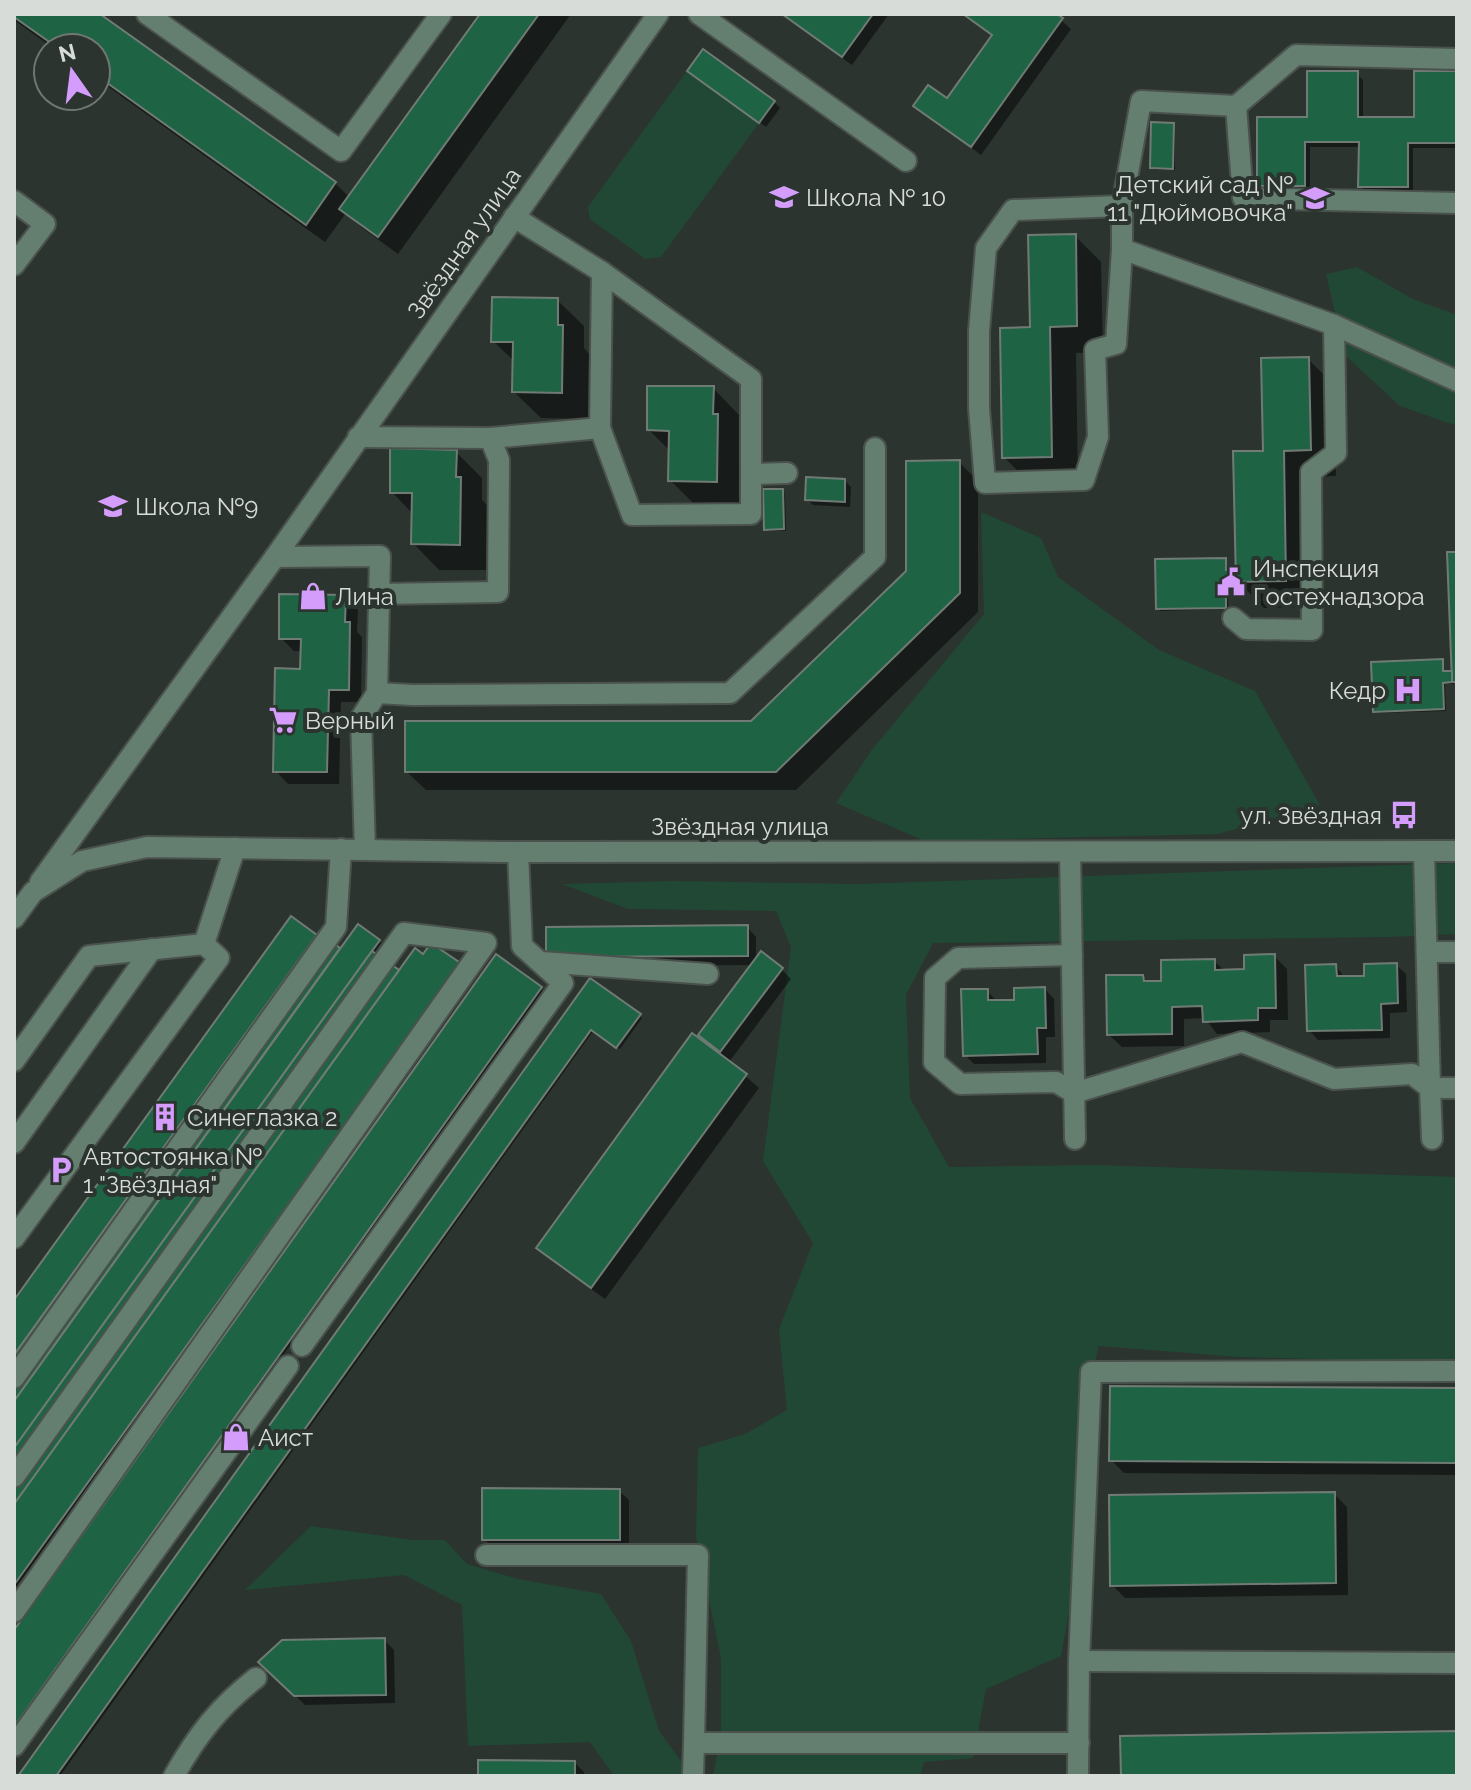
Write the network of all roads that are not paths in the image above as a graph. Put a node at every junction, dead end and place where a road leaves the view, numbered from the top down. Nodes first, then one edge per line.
1 (147, 14) edge
2 (441, 14) edge
3 (658, 14) edge
4 (699, 14) edge
5 (1457, 59) edge
6 (1236, 106) junction
7 (906, 161) dead end
8 (14, 201) edge
9 (1457, 203) edge
10 (1122, 206) junction
11 (514, 217) junction
12 (1122, 249) junction
13 (14, 265) edge
14 (602, 272) junction
15 (1334, 325) junction
16 (1457, 381) edge
17 (600, 428) junction
18 (358, 437) junction
19 (490, 438) junction
20 (875, 448) dead end
21 (787, 473) dead end
22 (751, 474) junction
23 (275, 557) junction
24 (380, 594) junction
25 (1233, 618) dead end
26 (377, 693) junction
27 (235, 848) junction
28 (341, 849) junction
29 (365, 850) junction
30 (1424, 851) junction
31 (1457, 851) edge
32 (518, 852) junction
33 (1070, 852) junction
34 (33, 892) junction
35 (14, 918) edge
36 (204, 944) junction
37 (152, 949) junction
38 (1427, 952) junction
39 (1457, 952) edge
40 (1072, 955) junction
41 (541, 962) junction
42 (708, 974) dead end
43 (14, 1061) edge
44 (1430, 1088) junction
45 (1457, 1088) edge
46 (1074, 1093) junction
47 (1075, 1139) dead end
48 (1432, 1139) dead end
49 (14, 1143) edge
50 (14, 1238) edge
51 (302, 1346) dead end
52 (288, 1366) dead end
53 (1457, 1371) edge
54 (14, 1378) edge
55 (14, 1477) edge
56 (486, 1555) dead end
57 (14, 1612) edge
58 (1079, 1661) junction
59 (1457, 1663) edge
60 (256, 1678) dead end
61 (694, 1743) junction
62 (1079, 1743) junction
63 (14, 1746) edge
64 (174, 1776) edge
65 (693, 1776) edge
66 (1078, 1776) edge

1 - 2 street
3 - 11 street, Звёздная улица
4 - 7 street
5 - 6 street
6 - 9 street
6 - 10 street
8 - 13 street
10 - 12 street
10 - 12 street
11 - 14 street
11 - 18 street, Звёздная улица
12 - 15 street
14 - 17 street
14 - 22 street
15 - 16 street
15 - 25 street
17 - 19 street
17 - 22 street
18 - 19 street
18 - 23 street, Звёздная улица
19 - 24 street
20 - 26 street
21 - 22 street
23 - 24 street
23 - 34 street, Звёздная улица
24 - 26 street
26 - 29 street
27 - 28 street, Звёздная улица
27 - 34 street, Звёздная улица
27 - 36 street
28 - 29 street, Звёздная улица
28 - 54 street
29 - 32 street, Звёздная улица
30 - 31 street, Звёздная улица
30 - 33 street, Звёздная улица
30 - 38 street
32 - 33 street, Звёздная улица
32 - 41 street
33 - 40 street
34 - 35 street, Звёздная улица
36 - 37 street
36 - 50 street
37 - 43 street
37 - 49 street
38 - 39 street
38 - 44 street
40 - 46 street
40 - 46 street
41 - 42 street
41 - 51 street
44 - 45 street
44 - 46 street
44 - 48 street
46 - 47 street
52 - 63 street
53 - 58 street
55 - 57 street
56 - 61 street
58 - 59 street
58 - 62 street
60 - 64 street
61 - 62 street
61 - 65 street
62 - 66 street

